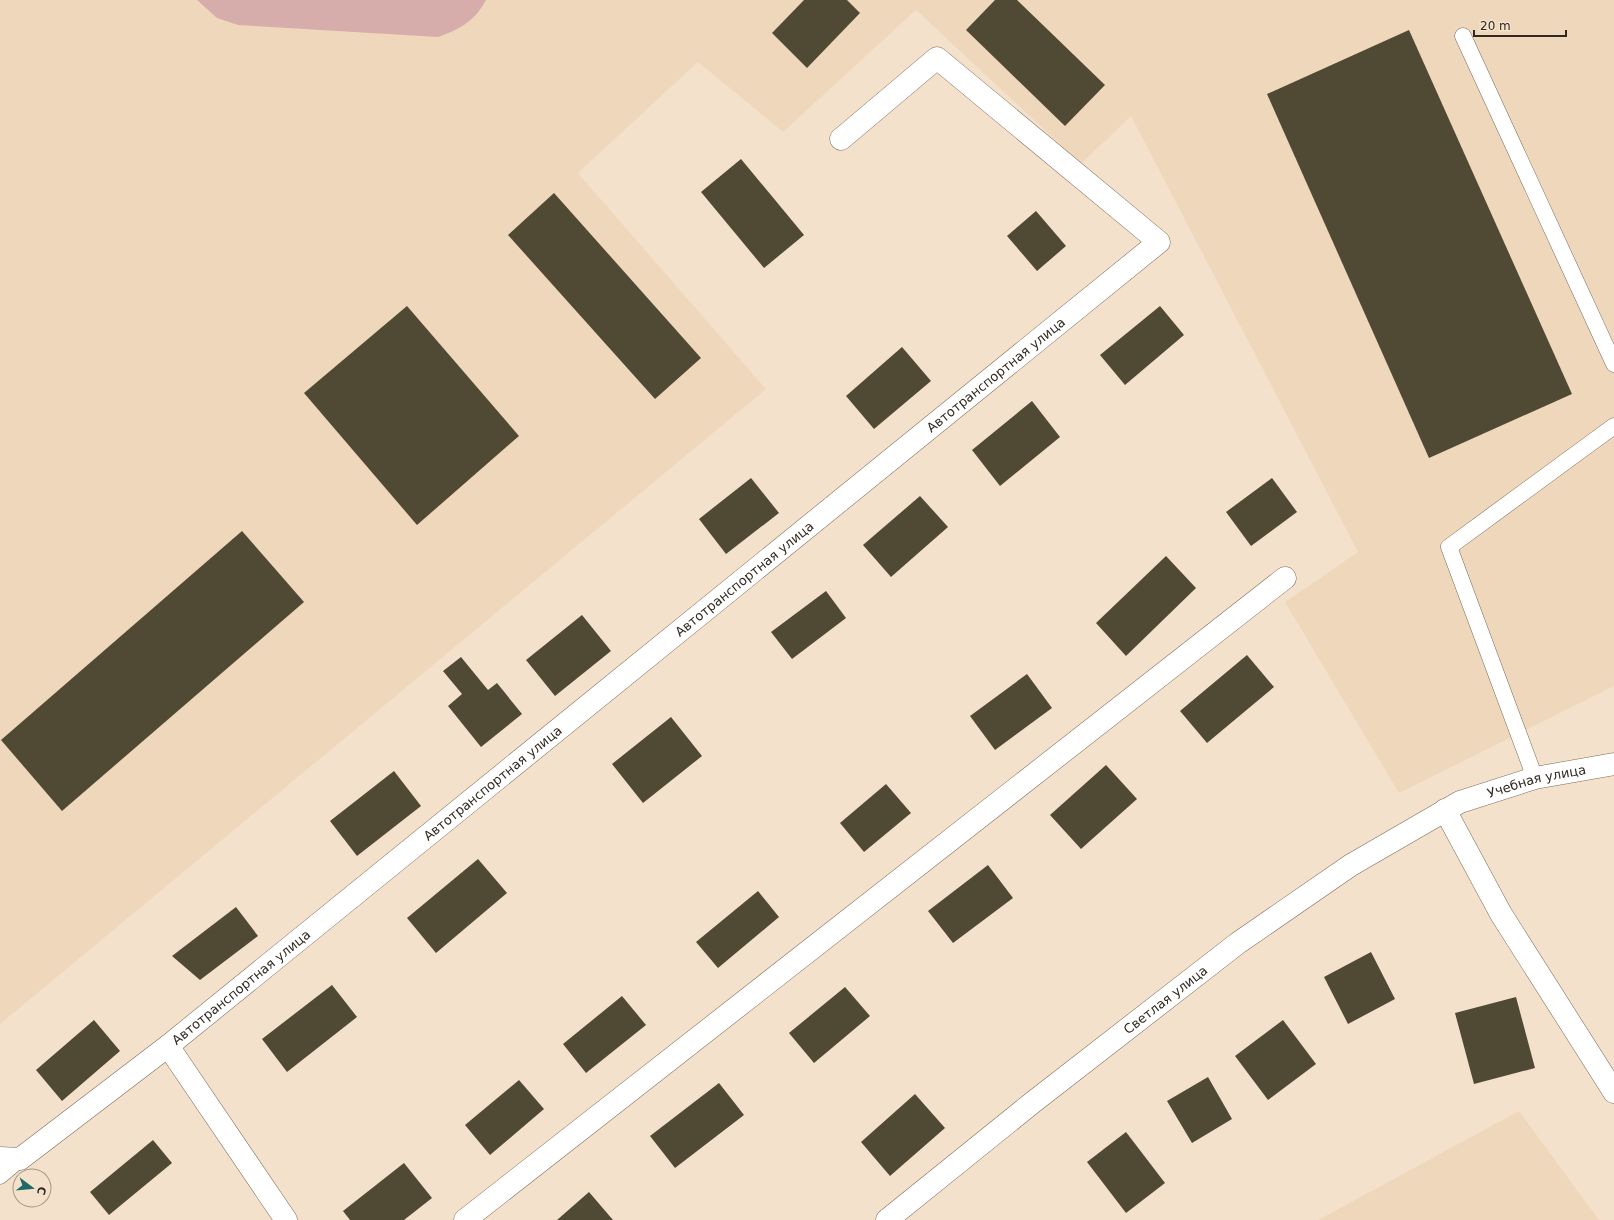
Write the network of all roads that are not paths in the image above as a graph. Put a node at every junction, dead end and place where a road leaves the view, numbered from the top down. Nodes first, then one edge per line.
1 (1463, 36) dead end
2 (841, 139) dead end
3 (1614, 364) edge
4 (1614, 426) edge
5 (1285, 578) dead end
6 (1614, 764) edge
7 (1535, 778) junction
8 (1453, 806) junction
9 (168, 1046) junction
10 (1614, 1092) edge
11 (10, 1158) edge
12 (0, 1176) edge
13 (286, 1220) edge
14 (465, 1220) edge
15 (887, 1220) edge

1 - 3 lane
2 - 9 street, Автотранспортная улица
4 - 7 lane
5 - 14 street
6 - 7 street, Учебная улица
7 - 8 street, Учебная улица
8 - 10 street
8 - 15 street, Светлая улица
9 - 11 street, Автотранспортная улица
9 - 13 street
11 - 12 lane

